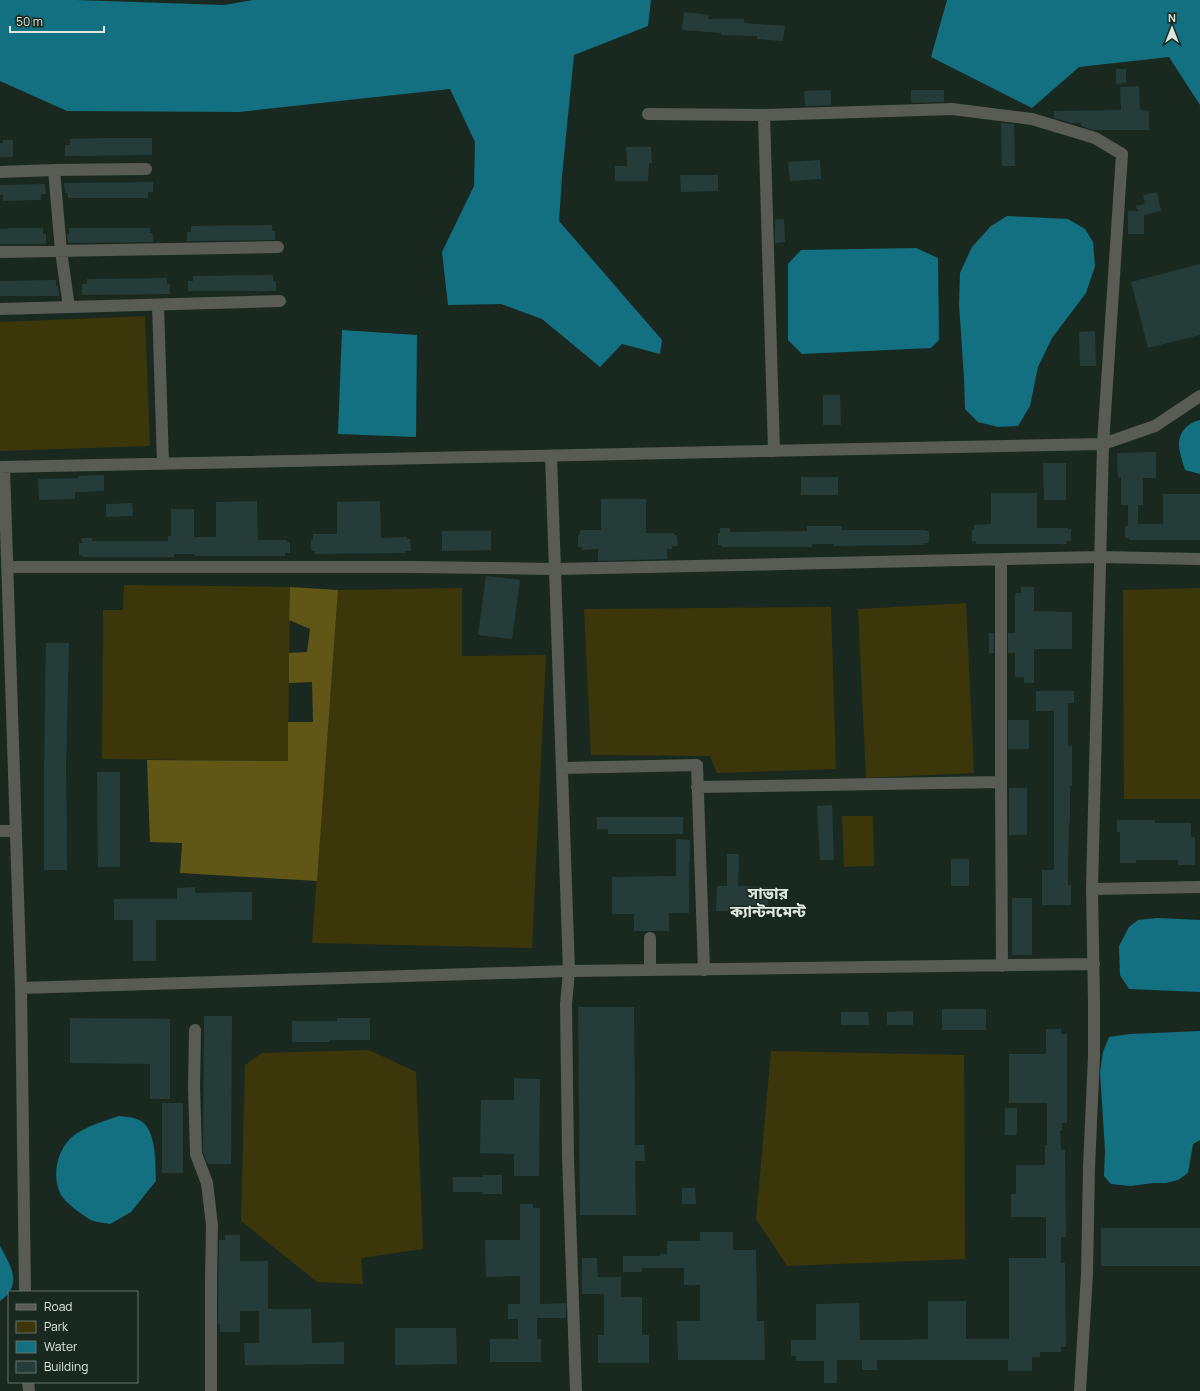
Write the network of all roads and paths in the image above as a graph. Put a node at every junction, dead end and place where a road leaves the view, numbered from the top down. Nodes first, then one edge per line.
1 (648, 114) dead end
2 (764, 115) junction
3 (146, 169) dead end
4 (54, 170) junction
5 (0, 172) edge
6 (278, 247) dead end
7 (61, 251) junction
8 (0, 252) edge
9 (280, 301) dead end
10 (158, 305) junction
11 (69, 307) junction
12 (0, 309) edge
13 (1200, 396) edge
14 (1103, 444) junction
15 (774, 451) junction
16 (550, 456) junction
17 (163, 464) junction
18 (2, 467) edge
19 (1100, 557) junction
20 (1200, 559) edge
21 (1001, 560) junction
22 (7, 567) junction
23 (554, 569) junction
24 (562, 768) junction
25 (1001, 782) junction
26 (698, 787) junction
27 (0, 831) edge
28 (16, 831) junction
29 (1200, 888) edge
30 (1092, 889) junction
31 (650, 938) dead end
32 (1094, 964) junction
33 (1002, 966) junction
34 (650, 970) junction
35 (704, 970) junction
36 (569, 971) junction
37 (21, 988) junction
38 (195, 1030) dead end
39 (25, 1291) edge
40 (211, 1391) edge
41 (576, 1391) edge
42 (1080, 1391) edge

1 - 2 street
2 - 14 street
2 - 15 street
3 - 4 street
4 - 5 street
4 - 7 street
6 - 7 street
7 - 8 street
7 - 11 street
9 - 10 street
10 - 11 street
10 - 17 street
11 - 12 street
13 - 14 street
14 - 15 street
14 - 19 street
15 - 16 street
16 - 17 street
16 - 23 street
17 - 18 street
18 - 22 street
19 - 20 street
19 - 21 street
19 - 30 street
21 - 23 street
21 - 25 street
22 - 23 street
22 - 28 street
23 - 24 street
24 - 26 street
24 - 36 street
25 - 26 street
25 - 33 street
26 - 35 street
27 - 28 street
28 - 37 street
29 - 30 street
30 - 32 street
31 - 34 street
32 - 33 street
32 - 42 street
33 - 35 street
34 - 35 street
34 - 36 street
36 - 37 street
36 - 41 street
37 - 39 street
38 - 40 street

